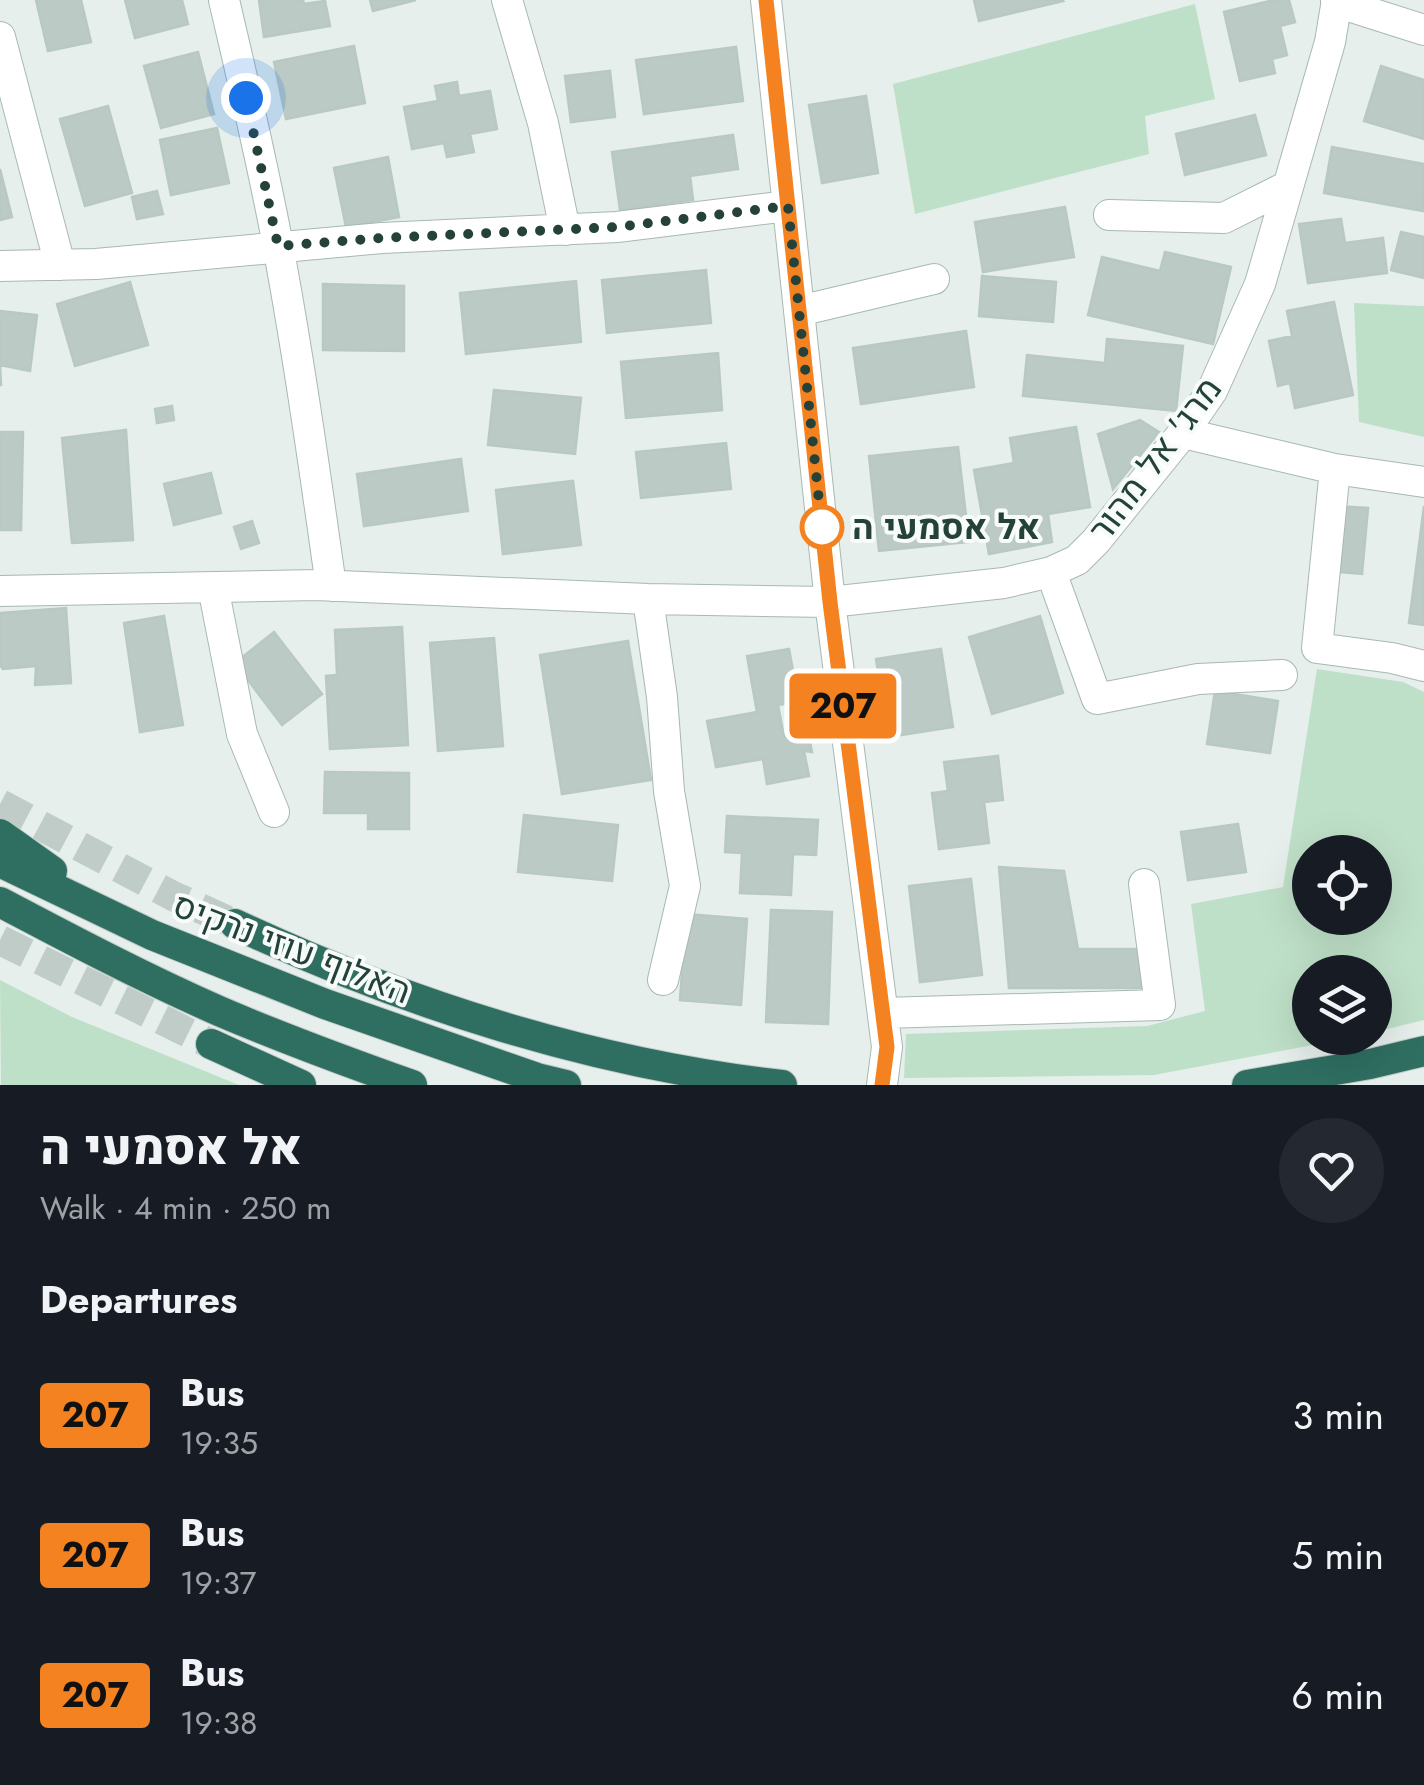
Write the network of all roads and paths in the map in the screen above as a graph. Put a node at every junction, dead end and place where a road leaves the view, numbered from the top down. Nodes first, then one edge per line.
1 (224, 0) edge
2 (506, 0) edge
3 (766, 0) edge
4 (1336, 1) edge
5 (1424, 30) edge
6 (0, 38) edge
7 (1288, 186) junction
8 (788, 206) junction
9 (1109, 215) dead end
10 (565, 230) junction
11 (278, 246) junction
12 (60, 265) junction
13 (0, 266) edge
14 (934, 279) dead end
15 (800, 311) junction
16 (1183, 433) junction
17 (1335, 469) junction
18 (1424, 482) edge
19 (1051, 572) junction
20 (331, 586) junction
21 (213, 587) junction
22 (0, 590) edge
23 (648, 600) junction
24 (830, 602) junction
25 (1424, 666) edge
26 (1282, 675) dead end
27 (274, 812) dead end
28 (0, 834) edge
29 (0, 862) edge
30 (1144, 884) dead end
31 (0, 902) edge
32 (0, 912) edge
33 (235, 924) tunnel mouth
34 (663, 980) dead end
35 (174, 990) junction
36 (324, 1004) junction
37 (883, 1013) junction
38 (211, 1044) tunnel mouth
39 (1424, 1051) edge
40 (300, 1085) edge
41 (412, 1085) edge
42 (566, 1085) edge
43 (782, 1085) edge
44 (882, 1085) edge
45 (1247, 1085) edge

1 - 11 street
2 - 10 street
3 - 8 street
4 - 5 street
4 - 7 street, מרג' אל מהור
6 - 12 street
7 - 9 street
7 - 16 street, מרג' אל מהור
8 - 10 street
8 - 15 street
10 - 11 street
11 - 12 street
11 - 20 street
12 - 13 street
14 - 15 street
15 - 24 street
16 - 17 street
16 - 19 street, מרג' אל מהור
17 - 18 street
17 - 25 street
19 - 24 street, מרג' אל מהור
19 - 26 street
20 - 21 street, מרג' אל מהור
20 - 23 street, מרג' אל מהור
21 - 22 street, מרג' אל מהור
21 - 27 street
23 - 24 street, מרג' אל מהור
23 - 34 street
24 - 37 street
28 - 36 highway
29 - 36 highway, האלוף עוזי נרקיס
30 - 37 street
31 - 35 highway
32 - 35 highway
33 - 43 highway
35 - 41 highway
36 - 42 highway, האלוף עוזי נרקיס
37 - 44 street
38 - 40 highway
39 - 45 highway

